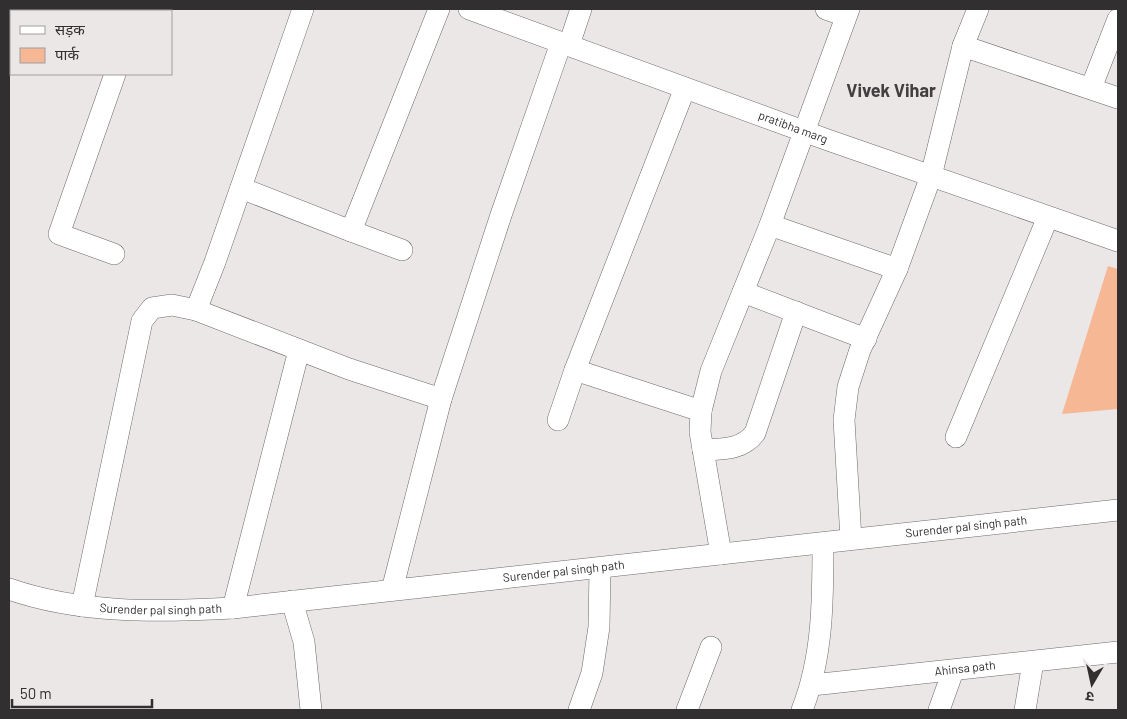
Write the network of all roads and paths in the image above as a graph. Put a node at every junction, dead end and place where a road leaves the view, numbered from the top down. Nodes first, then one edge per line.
1 (303, 9) edge
2 (439, 9) edge
3 (468, 9) edge
4 (581, 9) edge
5 (826, 9) edge
6 (978, 9) edge
7 (848, 12) edge
8 (1118, 19) edge
9 (565, 44) junction
10 (963, 46) junction
11 (115, 75) edge
12 (686, 88) junction
13 (1092, 88) junction
14 (1118, 98) edge
15 (805, 132) junction
16 (931, 176) junction
17 (241, 188) junction
18 (1048, 217) junction
19 (770, 225) junction
20 (351, 231) junction
21 (1118, 241) edge
22 (402, 250) dead end
23 (114, 254) dead end
24 (896, 269) junction
25 (743, 292) junction
26 (196, 310) junction
27 (796, 312) junction
28 (866, 339) junction
29 (299, 350) junction
30 (575, 370) junction
31 (440, 398) junction
32 (701, 411) junction
33 (558, 420) dead end
34 (956, 437) dead end
35 (703, 450) junction
36 (1118, 510) edge
37 (851, 540) junction
38 (823, 543) junction
39 (721, 554) junction
40 (600, 568) junction
41 (9, 589) edge
42 (392, 590) junction
43 (292, 601) junction
44 (82, 606) junction
45 (233, 608) junction
46 (711, 647) dead end
47 (1118, 652) edge
48 (1033, 662) junction
49 (953, 671) junction
50 (812, 685) junction
51 (313, 710) edge
52 (579, 710) edge
53 (687, 710) edge
54 (802, 710) edge
55 (939, 710) edge
56 (1025, 710) edge

1 - 17 street
2 - 20 street
3 - 9 street, pratibha marg
4 - 9 street
5 - 7 street
6 - 10 street
7 - 15 street
8 - 13 street
9 - 12 street, pratibha marg
9 - 31 street
10 - 13 street
10 - 16 street
11 - 23 street
12 - 15 street, pratibha marg
12 - 30 street
13 - 14 street
15 - 16 street, pratibha marg
15 - 19 street
16 - 18 street, pratibha marg
16 - 24 street
17 - 20 street
17 - 26 street
18 - 21 street, pratibha marg
18 - 34 street
19 - 24 street
19 - 25 street
20 - 22 street
24 - 28 street
25 - 27 street
25 - 32 street
26 - 29 street
26 - 44 street
27 - 28 street
27 - 35 street
28 - 37 street
29 - 31 street
29 - 45 street
30 - 32 street
30 - 33 street
31 - 42 street
32 - 35 street
35 - 39 street
36 - 37 street, Surender pal singh path
37 - 38 street, Surender pal singh path
38 - 39 street, Surender pal singh path
38 - 50 street
39 - 40 street, Surender pal singh path
40 - 42 street, Surender pal singh path
40 - 52 street
41 - 44 street, Surender pal singh path
42 - 43 street, Surender pal singh path
43 - 45 street, Surender pal singh path
43 - 51 street
44 - 45 street, Surender pal singh path
46 - 53 street
47 - 48 street, Ahinsa path
48 - 49 street, Ahinsa path
48 - 56 street
49 - 50 street, Ahinsa path
49 - 55 street
50 - 54 street

